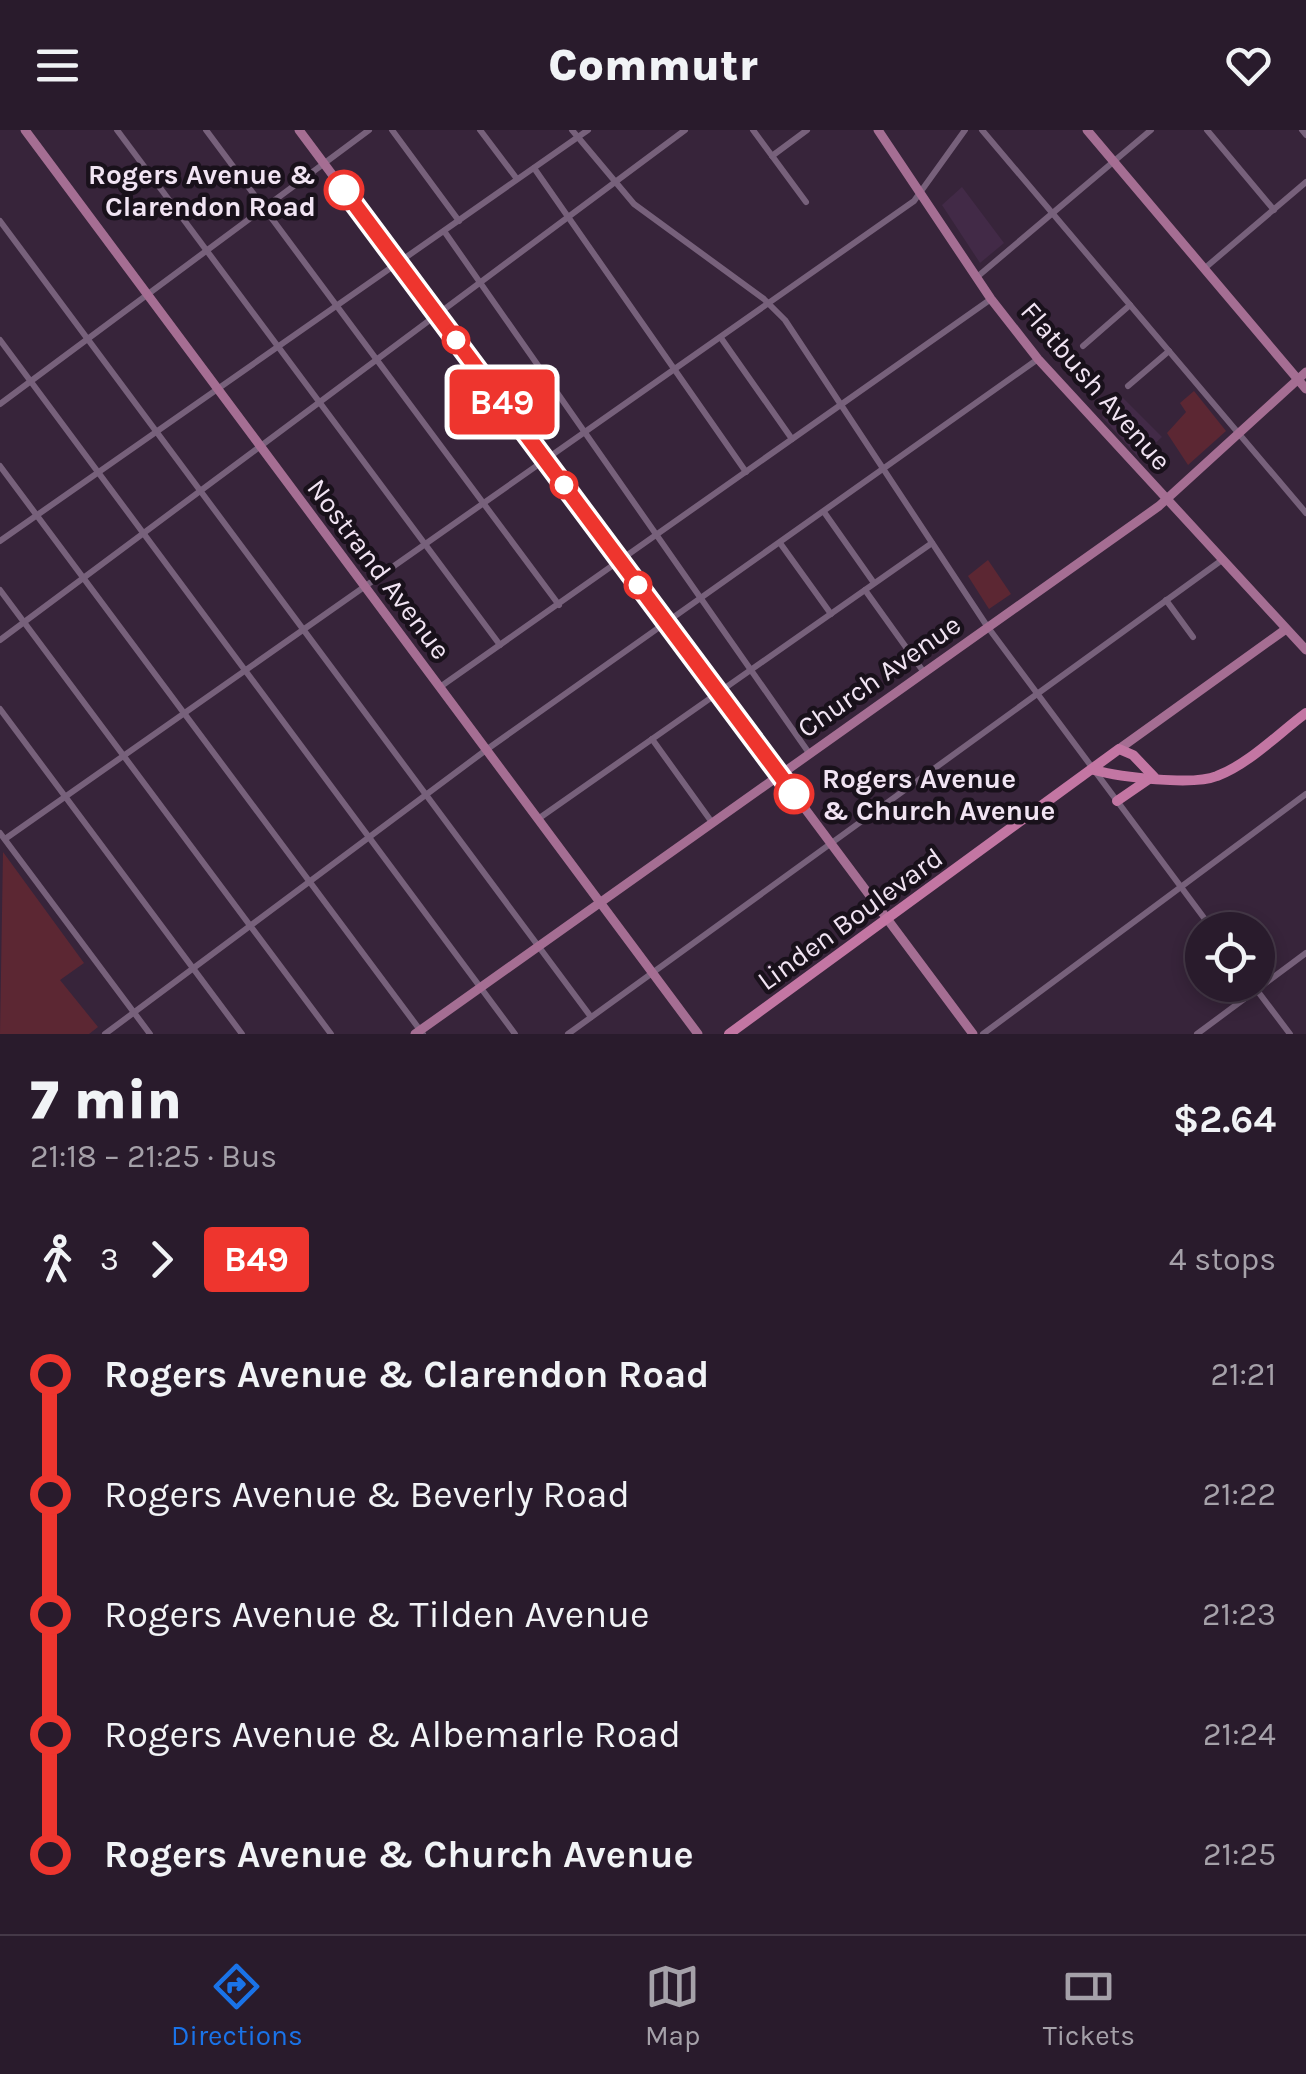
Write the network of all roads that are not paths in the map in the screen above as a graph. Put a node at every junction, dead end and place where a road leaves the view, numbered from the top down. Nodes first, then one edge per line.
1 (25, 130) edge
2 (117, 130) edge
3 (206, 130) edge
4 (300, 130) edge
5 (368, 130) edge
6 (392, 130) edge
7 (480, 130) edge
8 (588, 130) edge
9 (665, 130) edge
10 (685, 130) edge
11 (754, 130) edge
12 (807, 130) edge
13 (878, 130) edge
14 (964, 130) edge
15 (982, 130) edge
16 (1087, 130) edge
17 (1150, 130) edge
18 (1206, 130) edge
19 (575, 134) edge
20 (672, 140) junction
21 (772, 156) junction
22 (1114, 162) junction
23 (324, 163) junction
24 (534, 168) junction
25 (517, 179) junction
26 (1306, 182) edge
27 (612, 183) junction
28 (922, 194) junction
29 (806, 202) dead end
30 (264, 208) junction
31 (1274, 210) junction
32 (1052, 213) junction
33 (568, 217) junction
34 (0, 220) edge
35 (458, 220) junction
36 (444, 231) junction
37 (206, 250) junction
38 (398, 262) junction
39 (1205, 268) junction
40 (977, 277) junction
41 (480, 282) junction
42 (147, 294) junction
43 (991, 299) junction
44 (770, 304) junction
45 (1130, 305) junction
46 (336, 306) junction
47 (437, 314) junction
48 (720, 338) junction
49 (88, 339) junction
50 (0, 340) edge
51 (1083, 346) dead end
52 (278, 347) junction
53 (1169, 352) junction
54 (376, 360) junction
55 (1038, 360) junction
56 (675, 370) junction
57 (1302, 376) edge
58 (31, 381) junction
59 (1128, 386) dead end
60 (1306, 389) edge
61 (218, 390) junction
62 (319, 402) junction
63 (0, 404) edge
64 (841, 405) junction
65 (157, 432) junction
66 (585, 432) junction
67 (1238, 432) junction
68 (792, 440) junction
69 (260, 446) junction
70 (546, 460) junction
71 (0, 466) edge
72 (884, 469) junction
73 (98, 472) junction
74 (746, 472) junction
75 (201, 490) junction
76 (1165, 498) junction
77 (484, 504) junction
78 (824, 512) junction
79 (1306, 512) edge
80 (37, 515) junction
81 (144, 533) junction
82 (656, 535) junction
83 (0, 540) edge
84 (932, 542) junction
85 (780, 543) junction
86 (426, 544) junction
87 (620, 560) junction
88 (1222, 560) junction
89 (83, 578) junction
90 (874, 583) junction
91 (365, 587) junction
92 (0, 590) edge
93 (864, 590) junction
94 (701, 598) junction
95 (1166, 600) junction
96 (559, 605) junction
97 (831, 614) junction
98 (24, 622) junction
99 (667, 623) junction
100 (988, 626) junction
101 (1286, 629) junction
102 (304, 630) junction
103 (1194, 637) dead end
104 (0, 640) edge
105 (500, 645) junction
106 (1306, 650) edge
107 (246, 670) junction
108 (751, 670) junction
109 (924, 671) junction
110 (440, 688) junction
111 (719, 693) junction
112 (1036, 694) junction
113 (0, 709) edge
114 (185, 713) junction
115 (1306, 713) edge
116 (652, 740) junction
117 (1119, 749) junction
118 (486, 750) junction
119 (809, 753) junction
120 (124, 756) junction
121 (1094, 770) junction
122 (778, 773) junction
123 (1154, 777) junction
124 (427, 794) junction
125 (1306, 794) edge
126 (66, 797) junction
127 (1117, 802) junction
128 (538, 819) junction
129 (711, 821) junction
130 (2, 836) edge
131 (370, 837) junction
132 (831, 844) junction
133 (310, 882) junction
134 (1181, 887) junction
135 (599, 902) junction
136 (1199, 912) edge
137 (887, 920) junction
138 (250, 926) junction
139 (538, 945) junction
140 (1306, 953) edge
141 (194, 968) junction
142 (652, 973) junction
143 (1275, 974) edge
144 (480, 986) junction
145 (1236, 1002) edge
146 (1266, 1002) edge
147 (134, 1013) junction
148 (591, 1017) junction
149 (419, 1033) edge
150 (105, 1034) edge
151 (150, 1034) edge
152 (242, 1034) edge
153 (331, 1034) edge
154 (515, 1034) edge
155 (568, 1034) edge
156 (698, 1034) edge
157 (729, 1034) edge
158 (973, 1034) edge
159 (983, 1034) edge
160 (1197, 1034) edge
161 (1290, 1034) edge

1 - 42 main road, Nostrand Avenue
2 - 37 street
3 - 30 street
4 - 23 main road
5 - 23 street
6 - 35 street
7 - 25 street
8 - 19 street
9 - 20 street
10 - 20 street
11 - 21 street
12 - 21 street
13 - 28 main road, Flatbush Avenue
14 - 28 street
15 - 32 street
16 - 22 main road
17 - 22 street
18 - 31 street
19 - 24 street
19 - 27 street
20 - 27 street
21 - 29 street
22 - 32 street
22 - 39 main road
23 - 30 street
23 - 38 main road
24 - 25 street
24 - 33 street
25 - 35 street
26 - 31 street
27 - 33 street
27 - 44 street
28 - 40 main road, Flatbush Avenue
28 - 44 street
30 - 37 street
30 - 46 street
31 - 39 street
32 - 40 street
32 - 45 street
33 - 41 street
33 - 56 street
34 - 49 street
35 - 36 street
36 - 38 street
36 - 41 street
37 - 42 street
37 - 52 street
38 - 46 street
38 - 47 main road
39 - 57 main road
40 - 43 main road, Flatbush Avenue
41 - 47 street
41 - 66 street
42 - 49 street
42 - 61 main road, Nostrand Avenue
43 - 55 main road, Flatbush Avenue
43 - 64 street
44 - 48 street
44 - 64 street
45 - 51 street
45 - 53 street
46 - 52 street
46 - 54 street
47 - 54 street
47 - 70 main road
48 - 56 street
48 - 68 street
49 - 58 street
49 - 65 street
50 - 58 street
52 - 61 street
52 - 62 street
53 - 59 street
53 - 67 street
54 - 62 street
54 - 77 street
55 - 72 street
55 - 76 main road, Flatbush Avenue
56 - 66 street
56 - 74 street
57 - 60 main road
57 - 67 main road, Church Avenue
58 - 63 street
58 - 73 street
61 - 65 street
61 - 69 main road, Nostrand Avenue
62 - 69 street
62 - 86 street
64 - 68 street
64 - 72 street
65 - 73 street
65 - 75 street
66 - 70 street
66 - 82 street
67 - 76 main road, Church Avenue
67 - 79 street
68 - 74 street
69 - 75 street
69 - 91 main road, Nostrand Avenue
70 - 77 street
70 - 87 main road
71 - 80 street
72 - 78 street
72 - 84 street
73 - 80 street
73 - 81 street
74 - 82 street
75 - 81 street
75 - 102 street
76 - 88 main road, Flatbush Avenue
76 - 100 main road, Church Avenue
77 - 86 street
77 - 96 street
78 - 85 street
78 - 90 street
80 - 83 street
80 - 89 street
81 - 89 street
81 - 107 street
82 - 87 street
82 - 94 street
84 - 90 street
84 - 100 street
85 - 94 street
85 - 97 street
86 - 91 street
86 - 105 street
87 - 96 street
87 - 99 main road
88 - 95 street
88 - 101 main road, Flatbush Avenue
89 - 98 street
89 - 114 street
90 - 93 street
91 - 102 street
91 - 110 main road, Nostrand Avenue
92 - 98 street
93 - 97 street
93 - 109 street
94 - 99 street
94 - 108 street
95 - 103 street
95 - 112 street
96 - 105 street
97 - 108 street
98 - 104 street
98 - 120 street
99 - 111 main road
99 - 118 street
100 - 109 main road, Church Avenue
100 - 112 street
101 - 106 main road, Flatbush Avenue
101 - 117 main road, Linden Boulevard
102 - 107 street
102 - 124 street
105 - 110 street
107 - 114 street
107 - 131 street
108 - 111 street
108 - 119 street
109 - 119 main road, Church Avenue
110 - 118 main road, Nostrand Avenue
111 - 116 street
111 - 122 main road
112 - 121 street
112 - 132 street
113 - 126 street
114 - 120 street
114 - 133 street
115 - 123 highway
116 - 128 street
116 - 129 street
117 - 121 highway, Linden Boulevard
117 - 123 highway
118 - 124 street
118 - 128 main road, Nostrand Avenue
119 - 122 main road, Church Avenue
120 - 126 street
120 - 138 street
121 - 123 highway
121 - 127 street
121 - 137 highway, Linden Boulevard
122 - 129 main road, Church Avenue
122 - 132 main road
123 - 127 highway
124 - 131 street
124 - 139 street
125 - 134 street
126 - 130 street
126 - 141 street
127 - 134 street
128 - 135 main road, Nostrand Avenue
129 - 135 main road, Church Avenue
130 - 147 street
131 - 133 street
131 - 144 street
132 - 137 main road
132 - 142 street
133 - 138 street
133 - 149 street
134 - 136 street
134 - 159 street
135 - 139 main road, Church Avenue
135 - 142 main road, Nostrand Avenue
137 - 157 highway, Linden Boulevard
137 - 158 main road
138 - 141 street
138 - 153 street
139 - 144 main road, Church Avenue
139 - 148 street
140 - 143 street
141 - 147 street
141 - 152 street
142 - 148 street
142 - 156 main road, Nostrand Avenue
144 - 149 main road, Church Avenue
144 - 154 street
145 - 160 street
146 - 161 street
147 - 150 street
147 - 151 street
148 - 155 street

